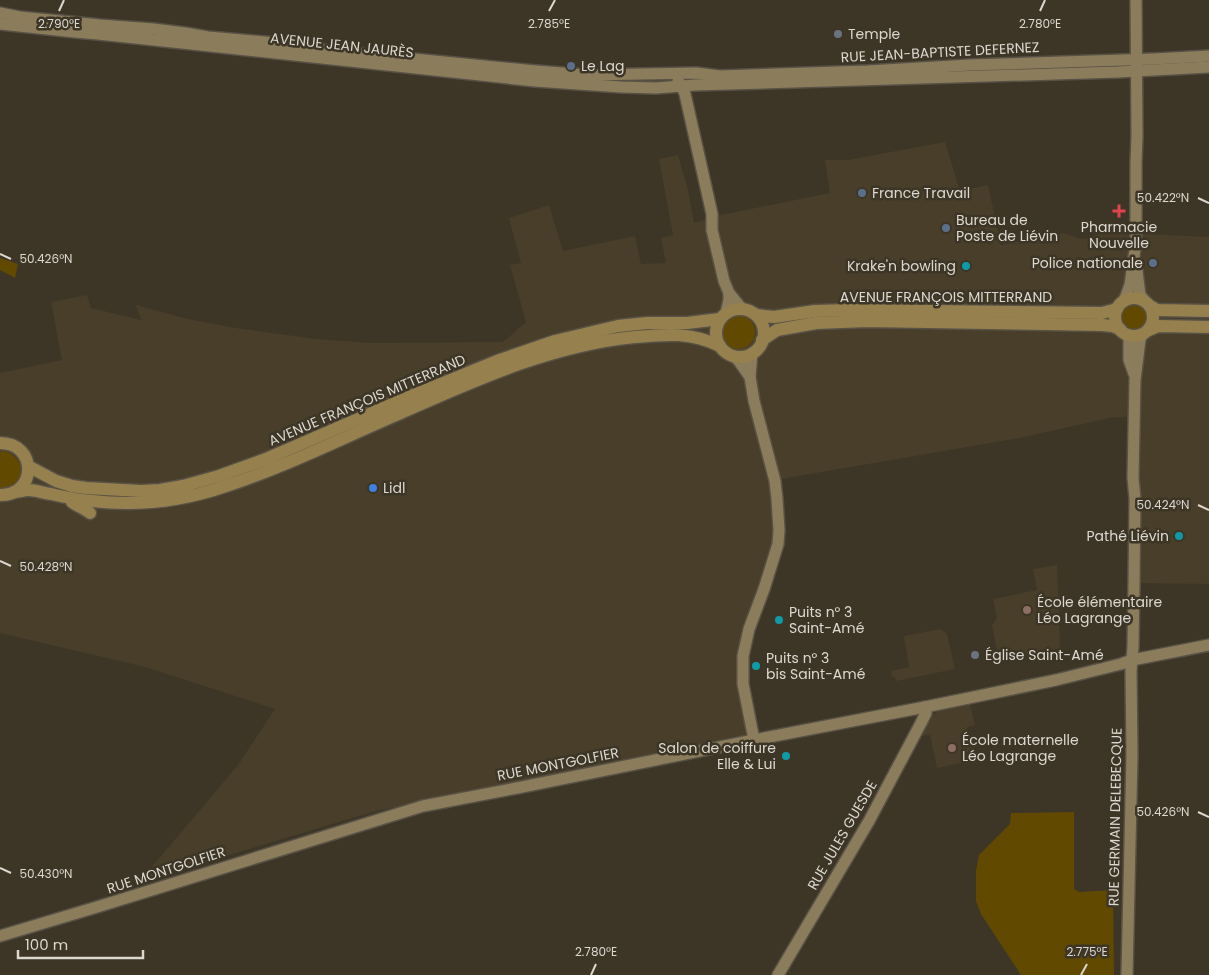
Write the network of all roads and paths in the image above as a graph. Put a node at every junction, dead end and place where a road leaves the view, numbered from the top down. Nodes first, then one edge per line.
1 (1136, 0) edge
2 (0, 13) edge
3 (0, 24) edge
4 (1209, 56) edge
5 (1137, 65) junction
6 (1209, 67) edge
7 (672, 74) junction
8 (682, 86) junction
9 (1136, 247) junction
10 (729, 294) junction
11 (1147, 303) junction
12 (1120, 305) junction
13 (742, 309) junction
14 (1209, 311) edge
15 (723, 316) junction
16 (756, 316) junction
17 (1102, 319) junction
18 (1209, 327) edge
19 (1123, 332) junction
20 (1146, 332) junction
21 (762, 340) junction
22 (720, 346) junction
23 (752, 353) junction
24 (733, 356) junction
25 (750, 377) junction
26 (1135, 380) junction
27 (0, 443) edge
28 (28, 466) junction
29 (14, 492) junction
30 (0, 495) edge
31 (66, 497) junction
32 (90, 513) dead end
33 (1209, 644) edge
34 (1132, 660) junction
35 (925, 707) junction
36 (754, 740) junction
37 (0, 936) edge
38 (778, 975) edge
39 (1127, 975) edge

1 - 5 street
2 - 7 street, AVENUE JEAN JAURÈS
3 - 8 street, AVENUE JEAN JAURÈS
4 - 5 street, RUE JEAN-BAPTISTE DEFERNEZ
5 - 6 street, RUE JEAN-BAPTISTE DEFERNEZ
5 - 7 street, RUE JEAN-BAPTISTE DEFERNEZ
5 - 8 street, RUE JEAN-BAPTISTE DEFERNEZ
5 - 9 street
7 - 8 street
8 - 10 street
9 - 11 street
9 - 12 street
10 - 13 street
10 - 15 street
11 - 12 main road
11 - 14 main road
11 - 20 main road
12 - 17 main road
12 - 19 main road
13 - 15 main road
13 - 16 main road
15 - 22 main road
15 - 28 main road, AVENUE FRANÇOIS MITTERRAND
16 - 17 main road, AVENUE FRANÇOIS MITTERRAND
16 - 21 main road
17 - 19 main road
17 - 21 main road, AVENUE FRANÇOIS MITTERRAND
18 - 20 main road
19 - 20 main road
19 - 26 street
20 - 26 street
21 - 23 main road
22 - 24 main road
22 - 31 main road, AVENUE FRANÇOIS MITTERRAND
23 - 24 main road
23 - 25 street
24 - 25 street
25 - 36 street
26 - 34 street, RUE GERMAIN DELEBECQUE
27 - 28 main road
28 - 29 main road
29 - 30 main road, AVENUE FRANÇOIS MITTERRAND
29 - 31 main road, AVENUE FRANÇOIS MITTERRAND
31 - 32 main road
33 - 34 street, RUE MONTGOLFIER
34 - 35 street, RUE MONTGOLFIER
34 - 39 street, RUE GERMAIN DELEBECQUE
35 - 36 street, RUE MONTGOLFIER
35 - 38 street, RUE JULES GUESDE
36 - 37 street, RUE MONTGOLFIER

